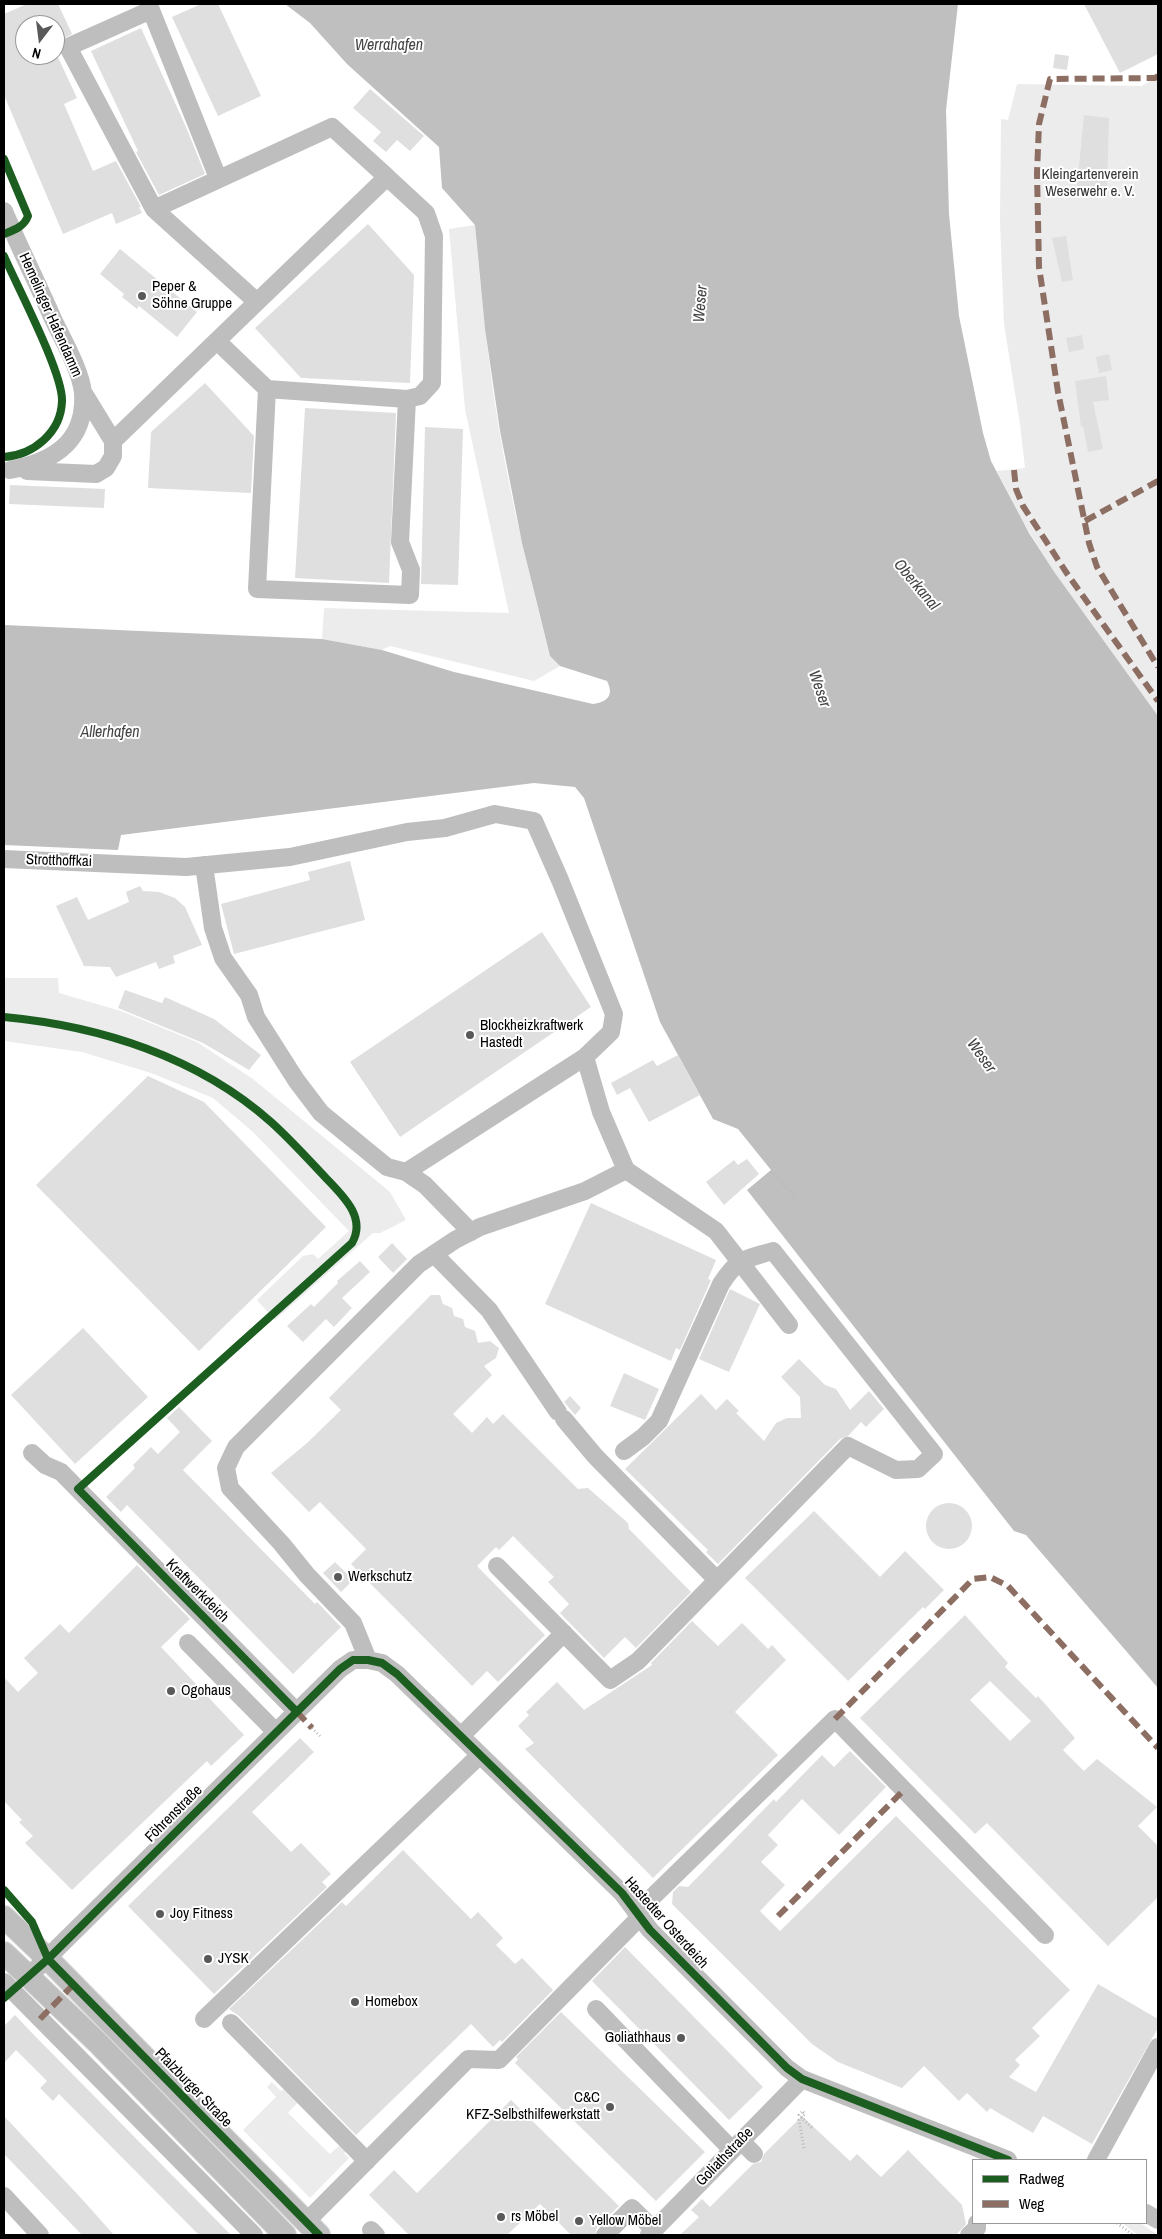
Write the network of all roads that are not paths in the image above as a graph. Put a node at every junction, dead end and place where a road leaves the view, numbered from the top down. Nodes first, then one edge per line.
1 (387, 177) junction
2 (218, 178) junction
3 (154, 208) junction
4 (4, 211) edge
5 (256, 302) junction
6 (217, 341) junction
7 (266, 390) junction
8 (83, 392) junction
9 (407, 400) junction
10 (113, 441) junction
11 (7, 470) edge
12 (4, 859) edge
13 (204, 865) junction
14 (585, 1057) junction
15 (626, 1170) junction
16 (406, 1172) junction
17 (471, 1232) junction
18 (434, 1254) junction
19 (739, 1261) junction
20 (789, 1325) dead end
21 (32, 1452) dead end
22 (615, 1457) junction
23 (497, 1566) dead end
24 (717, 1580) junction
25 (564, 1633) junction
26 (188, 1643) dead end
27 (368, 1660) junction
28 (297, 1712) junction
29 (276, 1732) junction
30 (461, 1736) junction
31 (480, 1754) junction
32 (638, 1915) junction
33 (4, 1917) edge
34 (1044, 1935) dead end
35 (4, 1953) edge
36 (48, 1959) junction
37 (12, 1987) edge
38 (596, 2010) dead end
39 (204, 2020) dead end
40 (231, 2024) dead end
41 (1158, 2048) edge
42 (802, 2079) junction
43 (737, 2146) junction
44 (754, 2154) dead end
45 (997, 2158) edge
46 (1097, 2159) edge
47 (367, 2161) junction
48 (4, 2196) edge
49 (1147, 2213) edge
50 (1158, 2220) edge
51 (977, 2224) edge
52 (312, 2229) edge
53 (652, 2232) edge
54 (40, 2235) edge
55 (254, 2235) edge
56 (285, 2235) edge
57 (605, 2235) edge
58 (969, 2235) edge

1 - 2 street
1 - 5 street
1 - 9 street
2 - 3 street
2 - 3 street
3 - 5 street
4 - 8 street, Hemelinger Hafendamm
5 - 6 street
6 - 7 street
6 - 10 street
7 - 9 street
7 - 9 street
8 - 10 street
8 - 11 street, Hemelinger Hafendamm
10 - 11 street
12 - 13 street, Strotthoffkai
13 - 14 street, Strotthoffkai
13 - 16 street
14 - 15 street
14 - 16 street
15 - 17 street
15 - 19 street
16 - 17 street
17 - 18 street
18 - 22 street
18 - 27 street
19 - 20 street
19 - 22 street
19 - 24 street
21 - 28 street, Kraftwerkdeich
22 - 24 street
23 - 25 street
24 - 25 street
25 - 30 street
26 - 29 street
27 - 28 street, Föhrenstraße
27 - 30 street, Hastedter Osterdeich
28 - 29 street, Föhrenstraße
29 - 36 street, Föhrenstraße
30 - 31 street, Hastedter Osterdeich
31 - 32 street, Hastedter Osterdeich
31 - 39 street
32 - 34 street
32 - 42 street, Hastedter Osterdeich
32 - 47 street
33 - 36 main road, Pfalzburger Straße
35 - 37 main road
36 - 37 street, Föhrenstraße
36 - 52 main road, Pfalzburger Straße
37 - 55 street
37 - 56 main road
38 - 43 street
40 - 47 street
41 - 46 street
42 - 43 street, Goliathstraße
42 - 45 street, Hastedter Osterdeich
43 - 44 street
43 - 53 street, Goliathstraße
47 - 52 street
48 - 54 street
49 - 50 street
51 - 58 street
53 - 57 street

